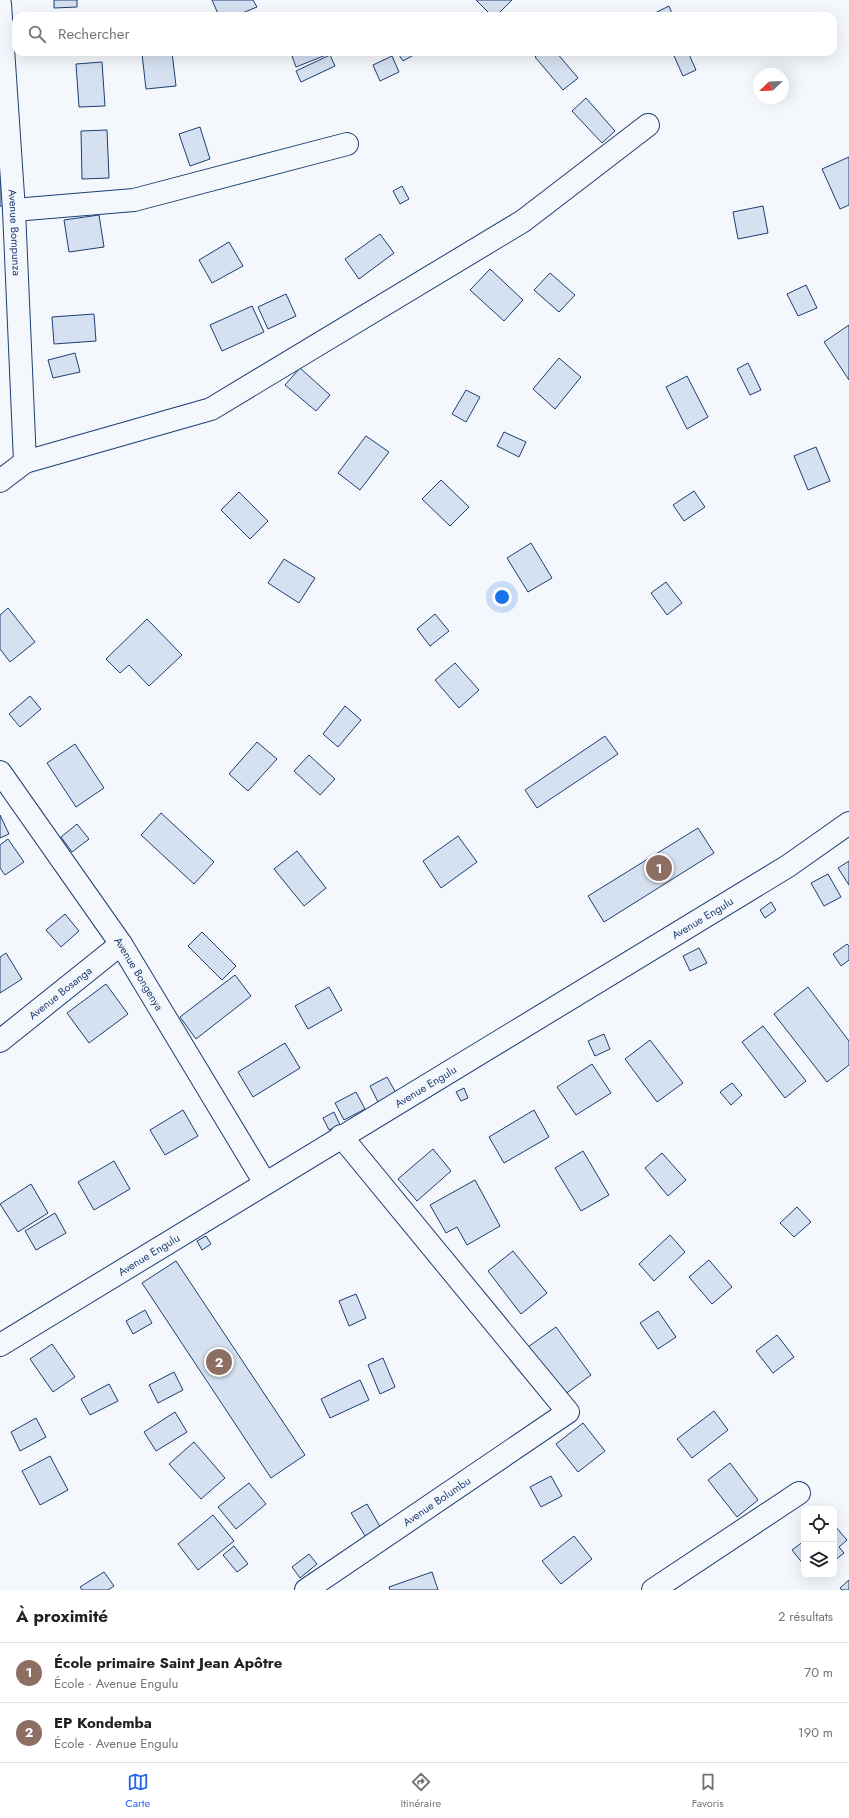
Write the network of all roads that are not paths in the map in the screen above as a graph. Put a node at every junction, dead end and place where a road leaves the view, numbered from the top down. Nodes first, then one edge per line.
1 (0, 4) edge
2 (648, 125) dead end
3 (347, 144) dead end
4 (14, 210) junction
5 (25, 462) junction
6 (0, 481) edge
7 (0, 772) edge
8 (849, 823) edge
9 (121, 944) junction
10 (0, 1041) edge
11 (341, 1136) junction
12 (265, 1183) junction
13 (0, 1345) edge
14 (799, 1493) dead end
15 (306, 1590) edge
16 (653, 1590) edge

1 - 4 street, Avenue Bompunza
2 - 5 street
3 - 4 street
4 - 5 street, Avenue Bompunza
5 - 6 street
7 - 9 street, Avenue Bongenya
8 - 11 street, Avenue Engulu
9 - 10 street, Avenue Bosanga
9 - 12 street, Avenue Bongenya
11 - 12 street, Avenue Engulu
11 - 15 street, Avenue Bolumbu
12 - 13 street, Avenue Engulu
14 - 16 street

